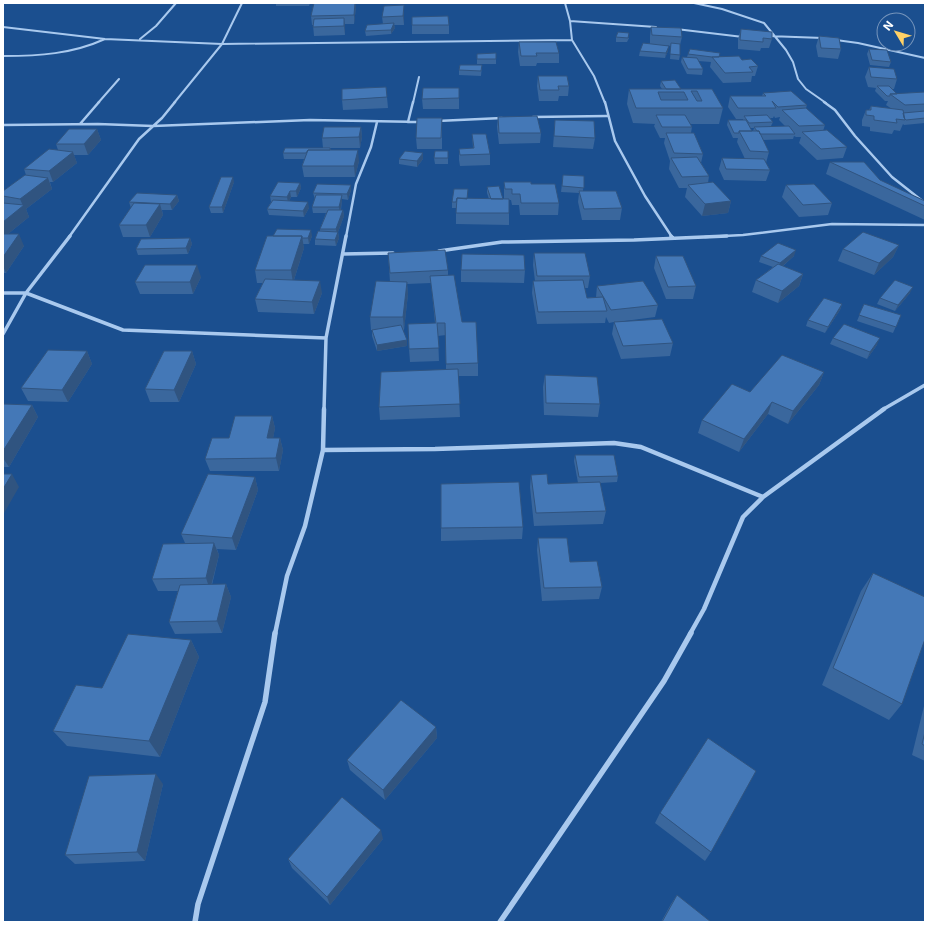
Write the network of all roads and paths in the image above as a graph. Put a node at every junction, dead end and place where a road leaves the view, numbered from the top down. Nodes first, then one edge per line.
1 (176, 3) edge
2 (242, 3) edge
3 (565, 3) edge
4 (694, 3) edge
5 (570, 21) junction
6 (3, 27) edge
7 (660, 28) edge
8 (674, 29) edge
9 (767, 36) edge
10 (775, 36) junction
11 (743, 37) edge
12 (105, 39) junction
13 (140, 39) junction
14 (827, 39) edge
15 (832, 39) edge
16 (572, 40) junction
17 (222, 44) junction
18 (3, 56) edge
19 (925, 58) edge
20 (419, 77) dead end
21 (119, 79) dead end
22 (607, 116) junction
23 (530, 117) edge
24 (507, 118) edge
25 (428, 121) edge
26 (435, 121) edge
27 (377, 122) junction
28 (408, 122) junction
29 (3, 124) edge
30 (80, 124) junction
31 (153, 126) junction
32 (925, 203) edge
33 (925, 225) edge
34 (674, 238) junction
35 (434, 251) edge
36 (396, 253) edge
37 (343, 254) junction
38 (3, 293) edge
39 (26, 293) junction
40 (3, 334) edge
41 (326, 338) junction
42 (925, 385) edge
43 (323, 450) junction
44 (763, 498) junction
45 (195, 922) edge
46 (500, 922) edge

1 - 13 street
2 - 17 street
3 - 5 street
4 - 10 street
5 - 7 street
5 - 16 street
6 - 12 street
8 - 11 street
9 - 10 street
10 - 14 street
10 - 32 street
12 - 13 street
12 - 18 street
13 - 17 street
15 - 19 street
16 - 17 street
16 - 22 street
17 - 31 street
20 - 28 street
21 - 30 street
22 - 23 street
22 - 34 street
24 - 26 street
25 - 28 street
27 - 28 street
27 - 31 street
27 - 37 street
29 - 30 street
30 - 31 street
31 - 39 street
33 - 34 street
34 - 35 street
36 - 37 street
37 - 41 street
38 - 39 street
39 - 40 street
39 - 41 street
41 - 43 street
42 - 44 street
43 - 44 street
43 - 45 street
44 - 46 street

